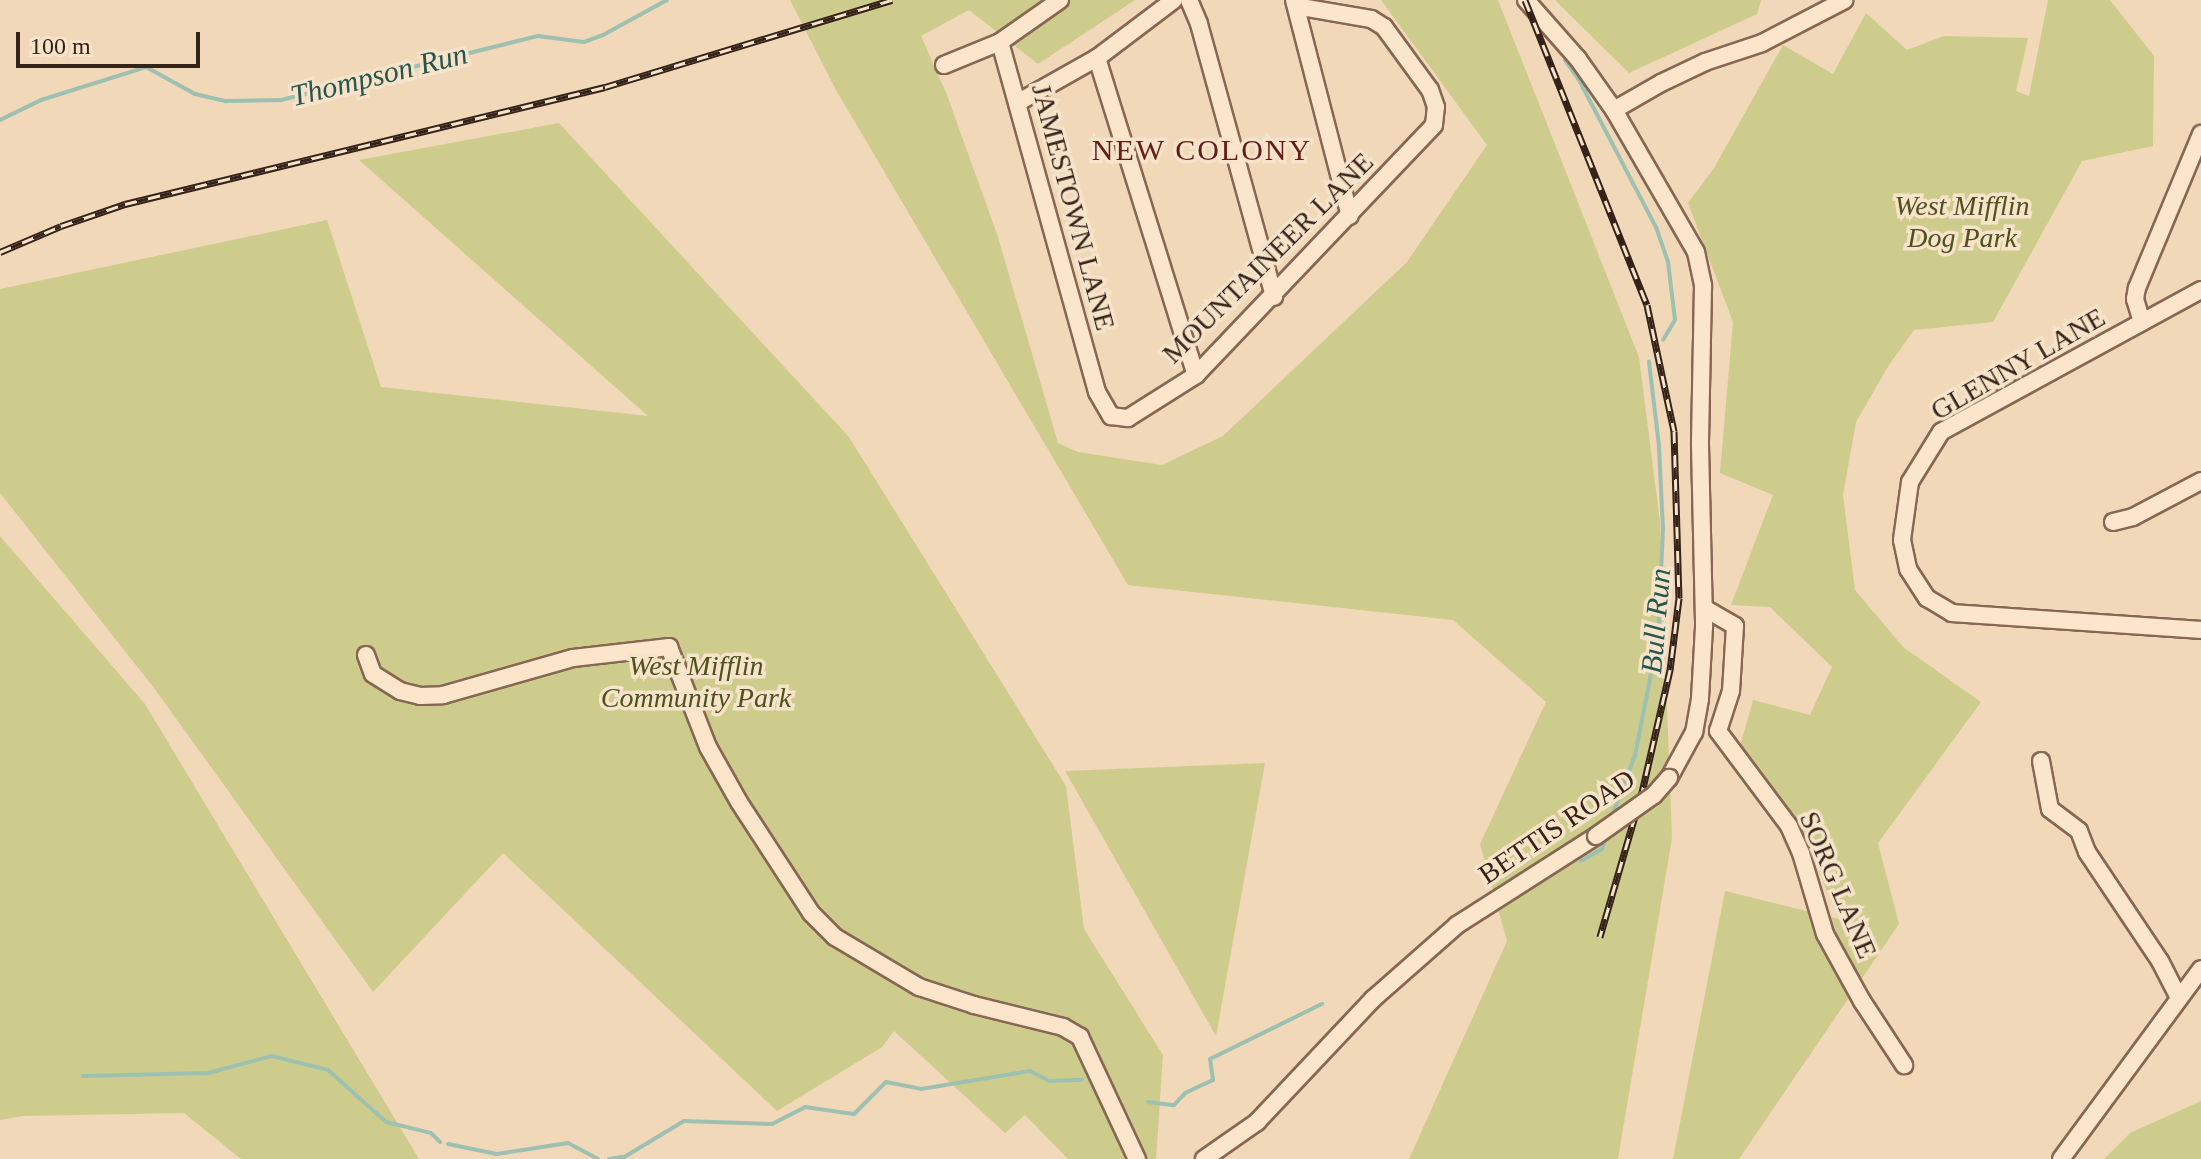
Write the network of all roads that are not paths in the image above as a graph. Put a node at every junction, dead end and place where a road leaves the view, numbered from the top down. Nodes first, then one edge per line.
1 (1060, 0) edge
2 (1174, 0) edge
3 (1189, 0) edge
4 (1526, 0) edge
5 (1845, 0) edge
6 (1295, 3) edge
7 (1000, 42) junction
8 (1097, 58) junction
9 (944, 65) dead end
10 (1017, 103) junction
11 (1614, 110) junction
12 (2201, 134) edge
13 (1350, 216) junction
14 (2201, 290) edge
15 (1274, 297) junction
16 (2142, 322) junction
17 (1196, 375) junction
18 (1111, 416) joint
19 (2201, 481) edge
20 (2113, 522) dead end
21 (1704, 608) junction
22 (2201, 630) edge
23 (366, 655) dead end
24 (2041, 761) dead end
25 (2201, 969) edge
26 (2179, 998) junction
27 (1904, 1065) dead end
28 (1137, 1159) edge
29 (1204, 1159) edge
30 (2061, 1159) edge

1 - 7 street
2 - 8 street
3 - 15 street
4 - 11 street, BETTIS ROAD
5 - 11 street
6 - 13 street
6 - 13 street, MOUNTAINEER LANE
7 - 9 street
7 - 10 street, JAMESTOWN LANE
8 - 10 street
8 - 17 street
10 - 18 street, JAMESTOWN LANE
11 - 21 street, BETTIS ROAD
12 - 16 street
13 - 15 street, MOUNTAINEER LANE
14 - 16 street, GLENNY LANE
15 - 17 street, MOUNTAINEER LANE
16 - 22 street, GLENNY LANE
17 - 18 street, MOUNTAINEER LANE
19 - 20 street
21 - 27 street, SORG LANE
21 - 29 street, BETTIS ROAD, bridge
23 - 28 street
24 - 26 street
25 - 26 street
26 - 30 street

